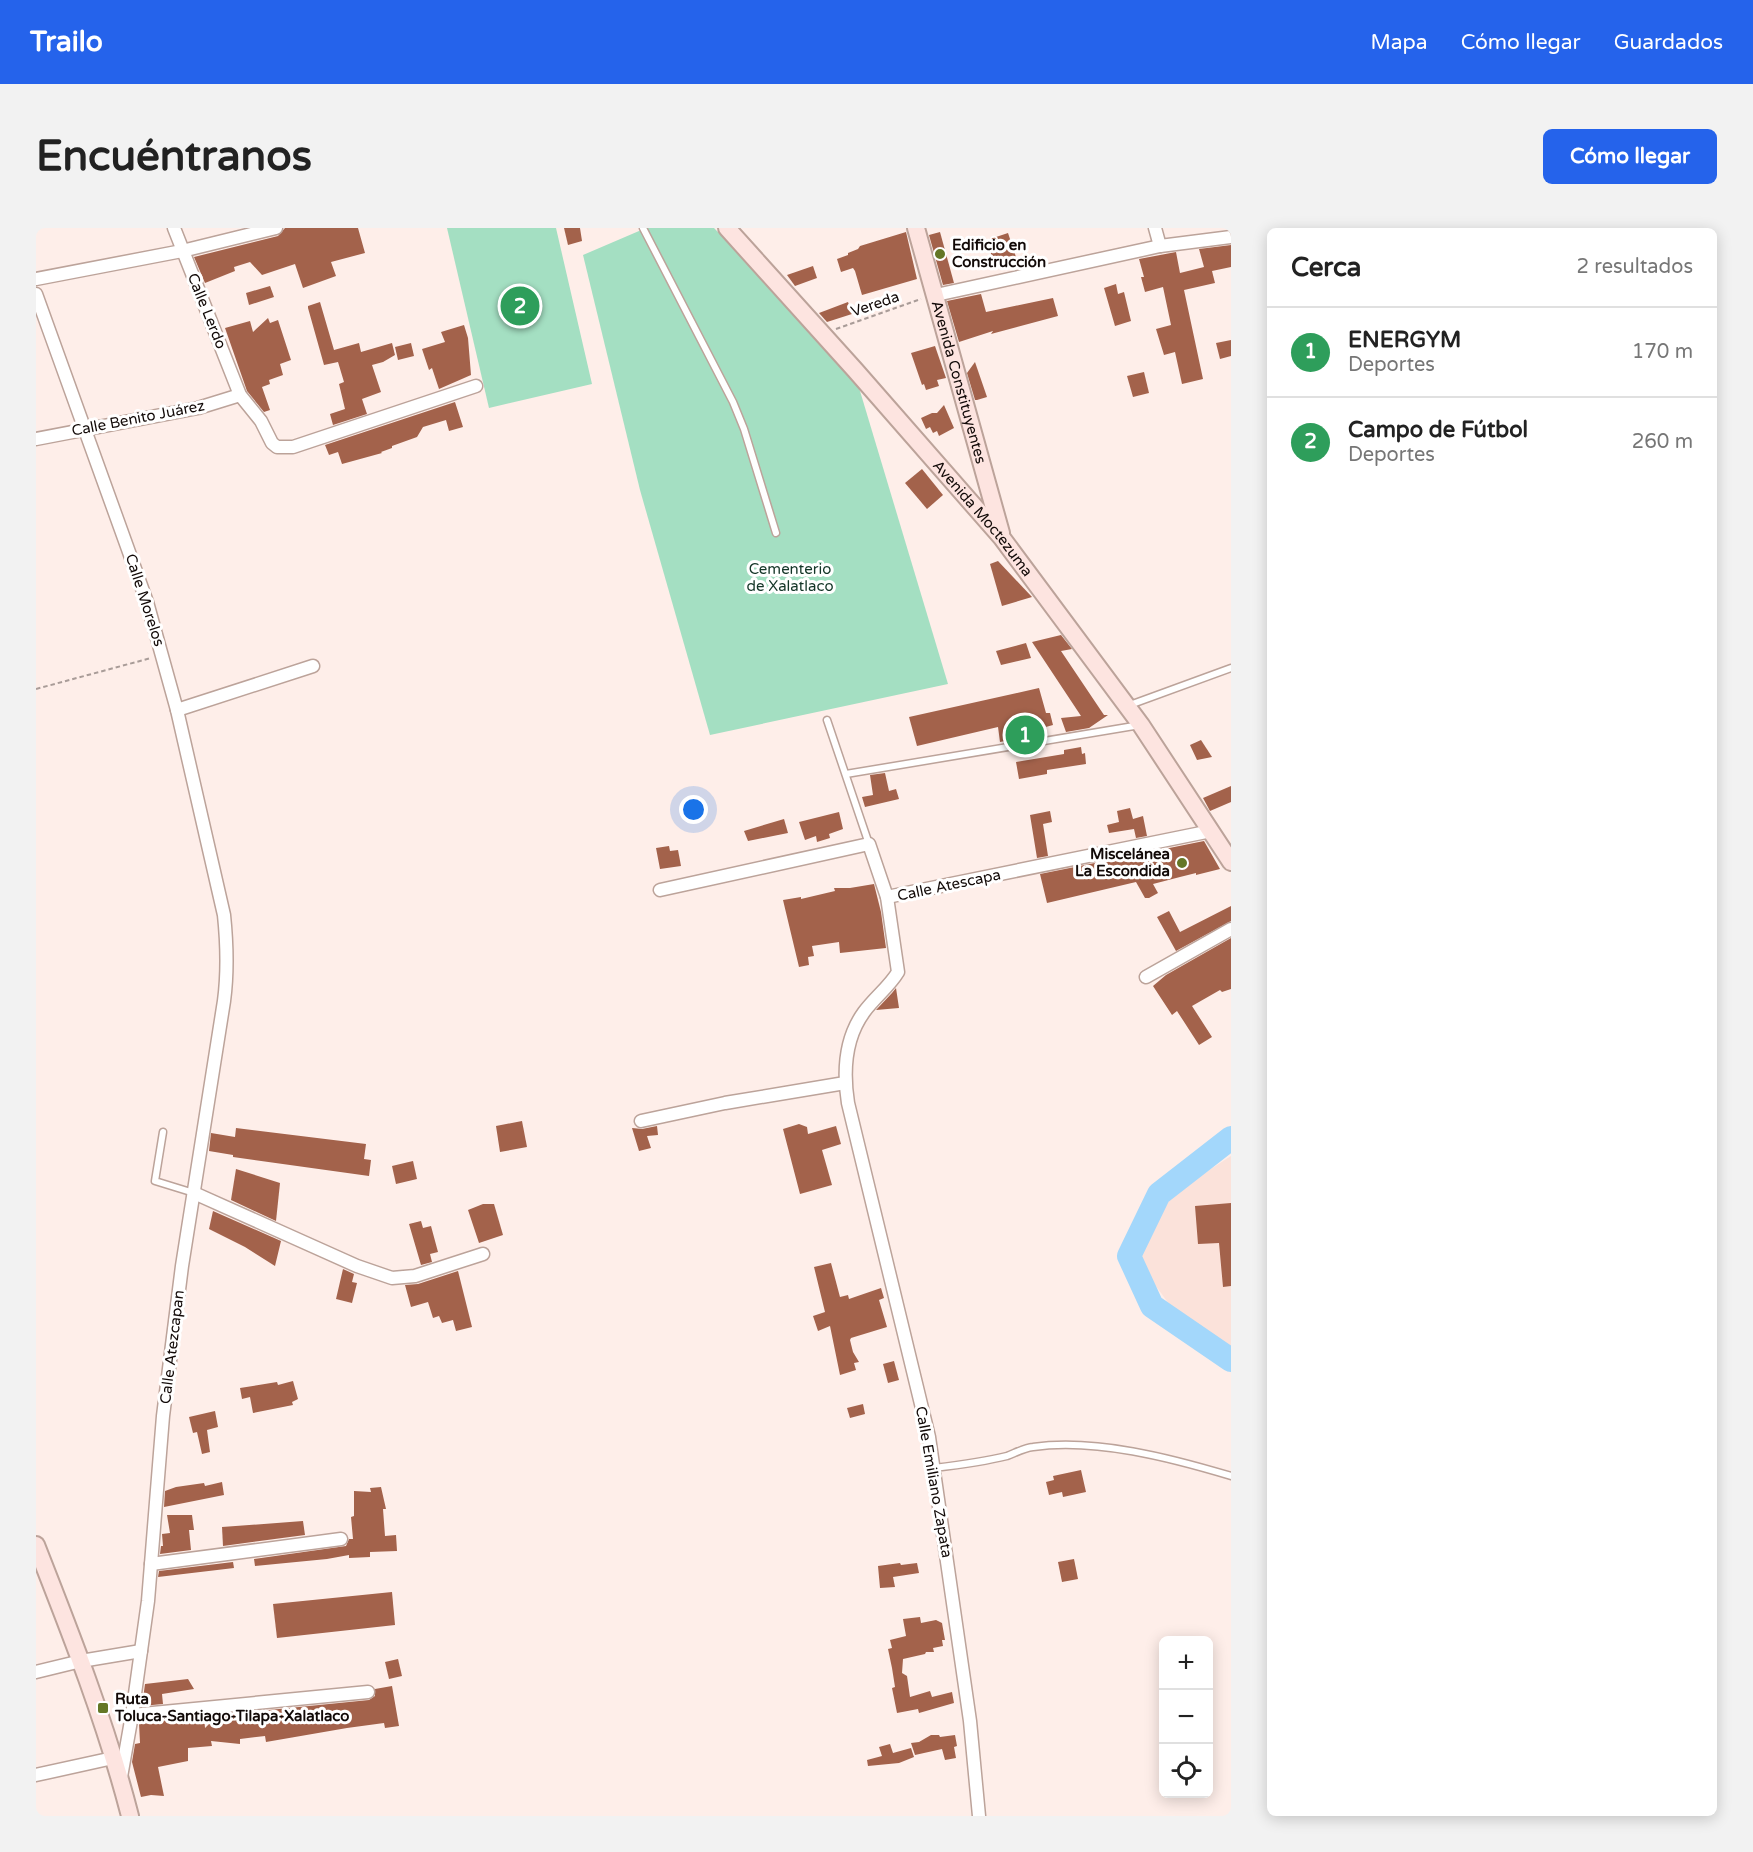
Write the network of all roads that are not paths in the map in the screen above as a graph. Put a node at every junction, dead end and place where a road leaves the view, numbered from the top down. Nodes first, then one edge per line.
1 (174, 228) edge
2 (276, 228) edge
3 (643, 228) edge
4 (727, 228) edge
5 (916, 228) edge
6 (1155, 228) edge
7 (1231, 237) edge
8 (1160, 246) junction
9 (182, 251) junction
10 (36, 279) edge
11 (36, 294) edge
12 (936, 295) junction
13 (476, 386) dead end
14 (240, 394) junction
15 (86, 428) junction
16 (36, 439) edge
17 (776, 533) dead end
18 (1002, 538) junction
19 (313, 666) dead end
20 (1231, 668) edge
21 (1127, 706) junction
22 (177, 710) junction
23 (828, 720) dead end
24 (1141, 725) junction
25 (846, 774) junction
26 (1211, 831) junction
27 (869, 844) junction
28 (1231, 862) edge
29 (660, 890) dead end
30 (887, 897) junction
31 (224, 915) joint
32 (1231, 929) edge
33 (1146, 977) dead end
34 (845, 1083) junction
35 (641, 1120) dead end
36 (163, 1132) dead end
37 (194, 1193) junction
38 (483, 1254) dead end
39 (934, 1468) junction
40 (1231, 1476) edge
41 (341, 1539) dead end
42 (36, 1545) edge
43 (151, 1564) junction
44 (141, 1651) junction
45 (81, 1661) junction
46 (36, 1672) edge
47 (368, 1692) dead end
48 (132, 1714) junction
49 (113, 1758) junction
50 (36, 1775) edge
51 (120, 1780) junction
52 (130, 1816) edge
53 (979, 1816) edge

1 - 9 street, Calle Lerdo
2 - 9 street
3 - 17 lane
4 - 18 main road, Avenida Moctezuma
5 - 12 main road, Avenida Constituyentes
6 - 8 street
7 - 8 street
8 - 12 street
9 - 10 street
9 - 14 street, Calle Lerdo
11 - 15 street, Calle Morelos
12 - 18 main road, Avenida Constituyentes
13 - 14 street, Calle Lerdo
14 - 15 street, Calle Benito Juárez
15 - 16 street, Calle Benito Juárez
15 - 22 street, Calle Morelos
18 - 21 main road, Avenida Moctezuma
19 - 22 street
20 - 21 lane
21 - 24 main road, Avenida Moctezuma
22 - 31 street, Calle Morelos
23 - 25 lane
24 - 25 lane
24 - 26 main road, Avenida Moctezuma
25 - 27 lane
26 - 28 main road, Avenida Moctezuma
26 - 30 street, Calle Atescapa
27 - 29 street
27 - 30 street
30 - 34 street, Calle Atescapa
31 - 37 street, Calle Atezcapan
32 - 33 street
34 - 35 street
34 - 39 street, Calle Emiliano Zapata
36 - 37 lane
37 - 38 street
37 - 43 street, Calle Atezcapan
39 - 40 lane
39 - 53 street, Calle Emiliano Zapata
41 - 43 street
42 - 45 main road
43 - 44 street, Calle Atezcapan
44 - 45 street
44 - 48 street, Calle Atezcapan
45 - 46 street
45 - 49 main road
47 - 48 street
48 - 51 street, Calle Atezcapan
49 - 50 street
49 - 51 main road
51 - 52 main road

